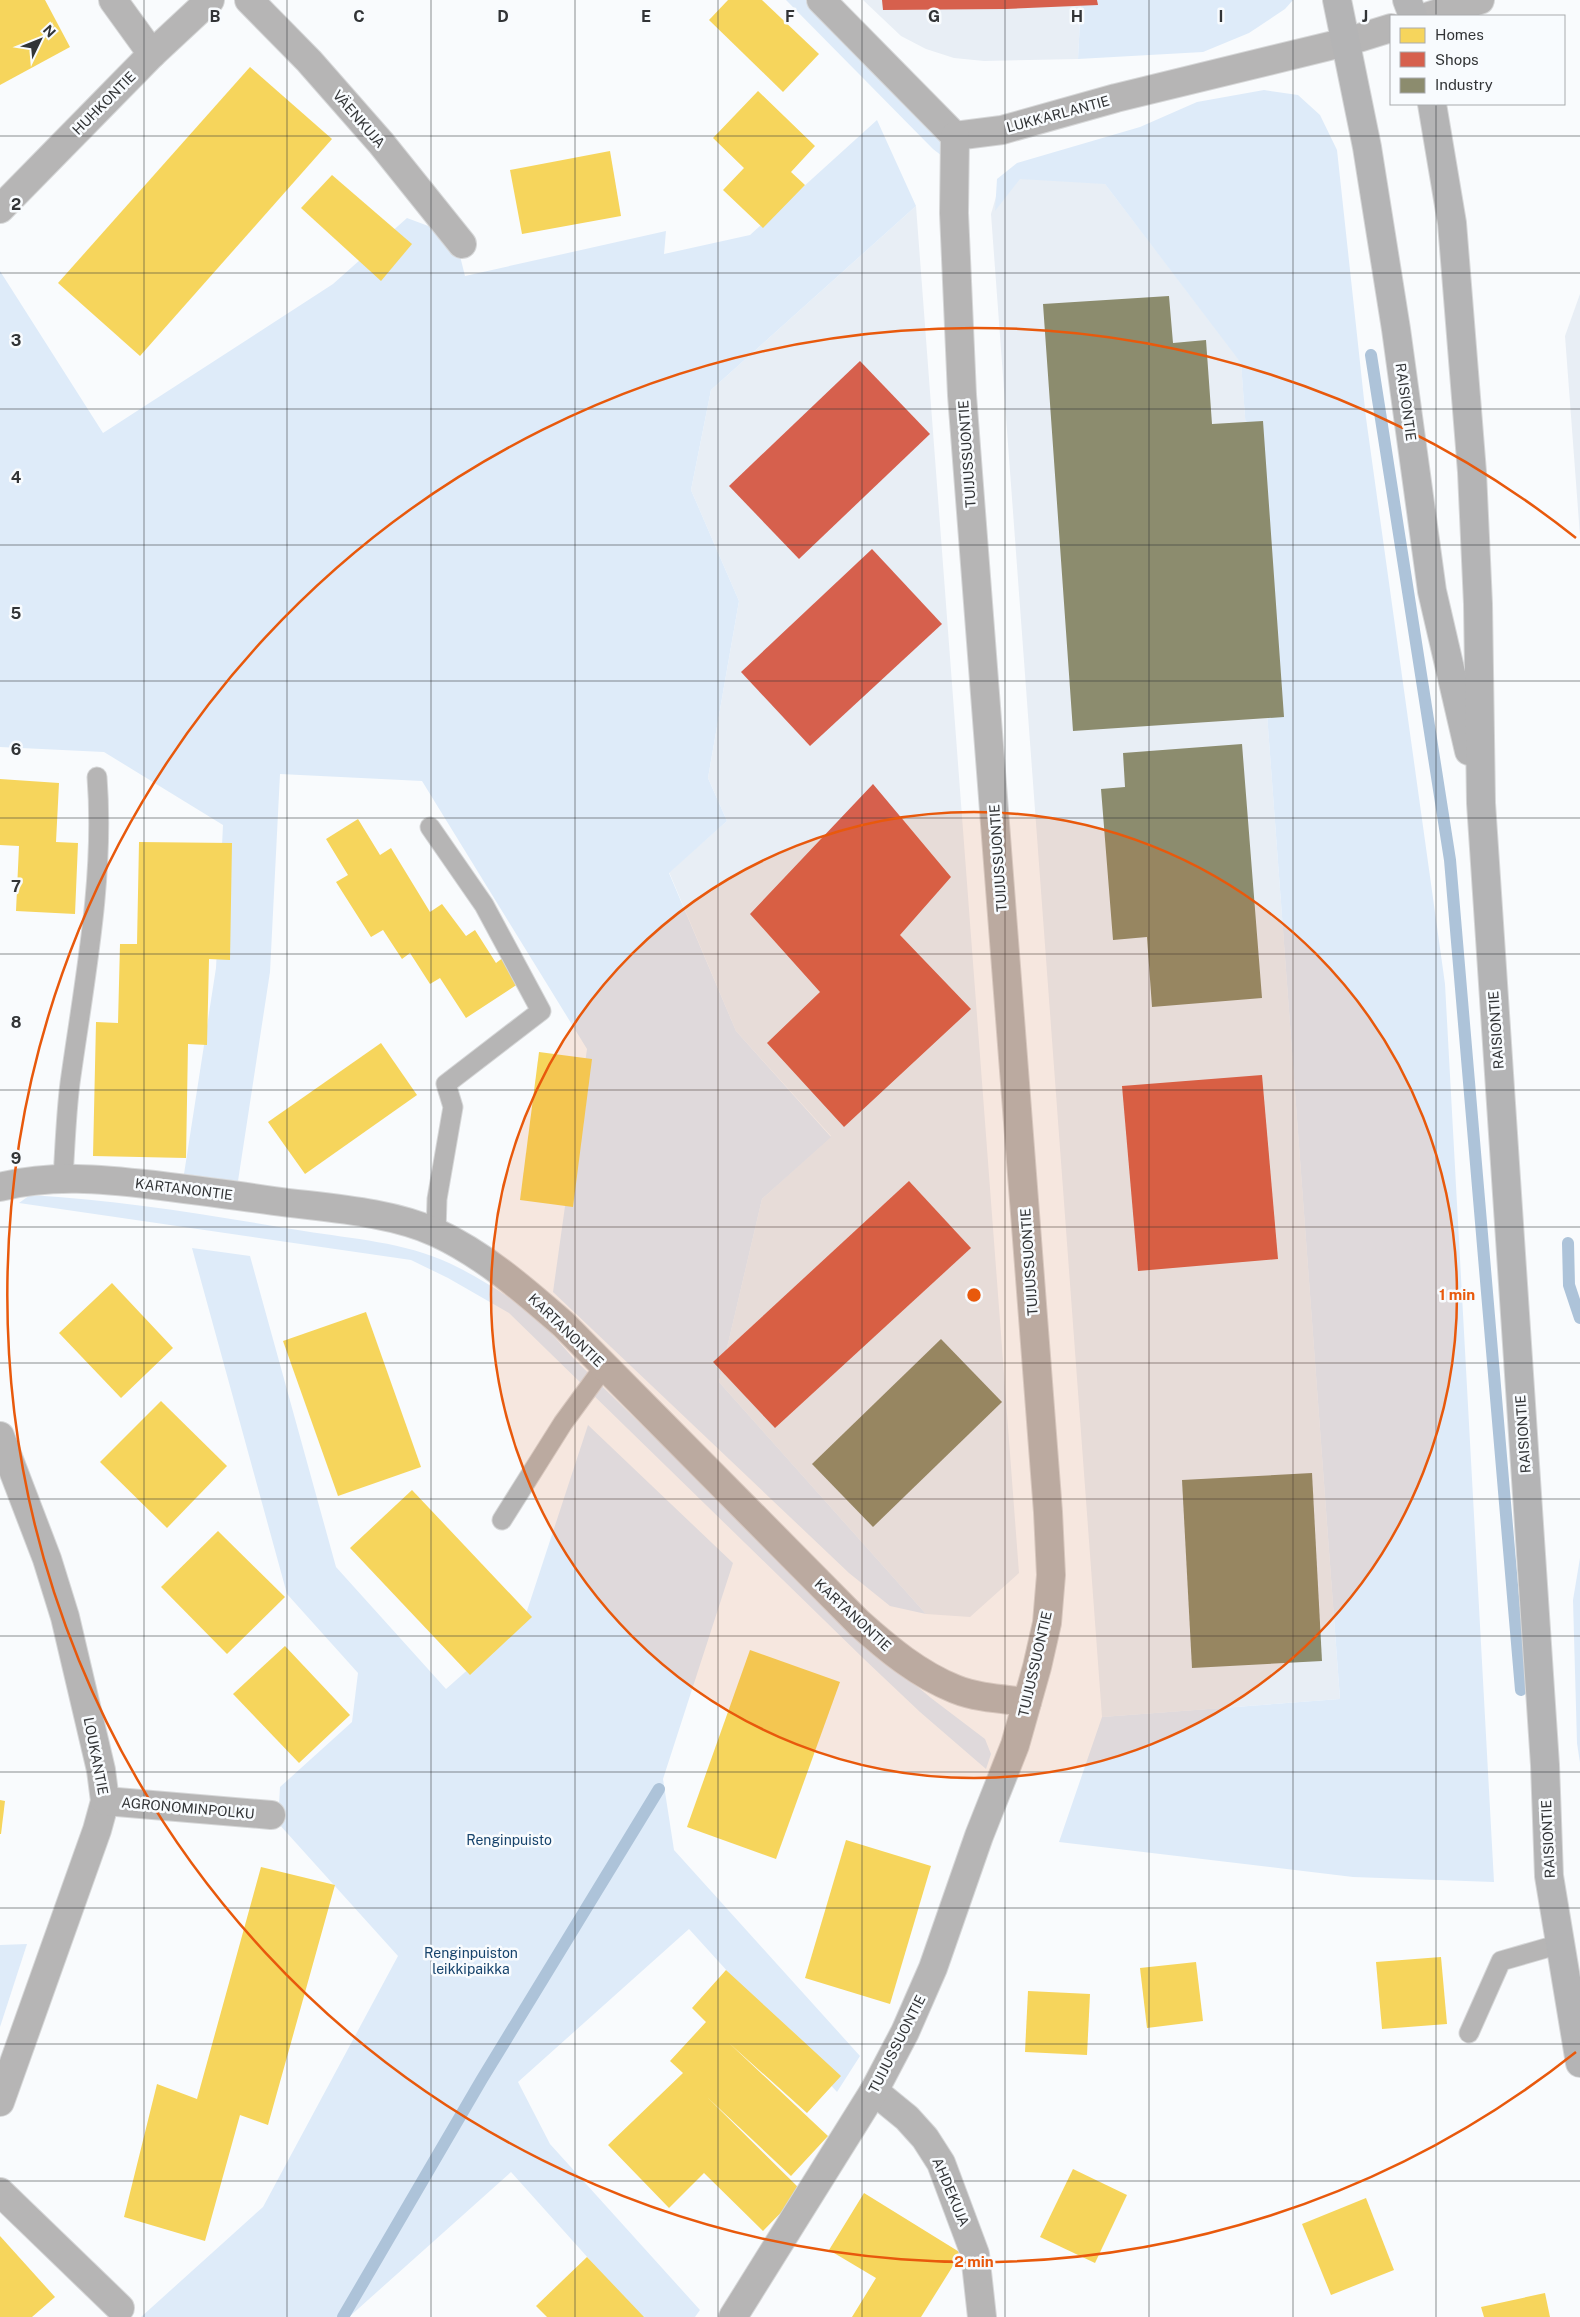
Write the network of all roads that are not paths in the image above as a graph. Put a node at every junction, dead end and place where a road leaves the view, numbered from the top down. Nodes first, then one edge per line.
1 (113, 0) edge
2 (210, 0) edge
3 (249, 0) edge
4 (821, 0) edge
5 (1337, 0) edge
6 (1407, 0) edge
7 (1480, 0) edge
8 (1412, 15) edge
9 (1432, 15) edge
10 (1390, 28) edge
11 (1346, 42) junction
12 (152, 54) junction
13 (1432, 105) edge
14 (955, 136) junction
15 (0, 208) edge
16 (462, 244) dead end
17 (97, 777) dead end
18 (1481, 803) junction
19 (430, 827) dead end
20 (63, 1178) junction
21 (0, 1187) edge
22 (436, 1233) junction
23 (604, 1367) junction
24 (0, 1436) edge
25 (502, 1520) dead end
26 (1027, 1702) junction
27 (105, 1801) junction
28 (271, 1815) dead end
29 (1560, 1944) junction
30 (1469, 2033) dead end
31 (1580, 2064) edge
32 (874, 2091) junction
33 (0, 2102) edge
34 (0, 2192) edge
35 (120, 2308) dead end
36 (733, 2317) edge
37 (982, 2317) edge

1 - 12 street
2 - 12 street, HUHKONTIE
3 - 16 street, VÄENKUJA
4 - 14 street
5 - 11 main road, RAISIONTIE
6 - 8 main road
7 - 9 street
10 - 11 street, LUKKARLANTIE
11 - 14 street, LUKKARLANTIE
11 - 18 main road, RAISIONTIE
12 - 15 street, HUHKONTIE
13 - 18 main road, RAISIONTIE
14 - 26 street, TUIJUSSUONTIE
17 - 20 lane
18 - 29 main road, RAISIONTIE
19 - 22 lane
20 - 21 street, KARTANONTIE
20 - 22 street, KARTANONTIE
22 - 23 street, KARTANONTIE
23 - 25 lane
23 - 26 street, KARTANONTIE
24 - 27 street, LOUKANTIE
26 - 32 street, TUIJUSSUONTIE
27 - 28 street, AGRONOMINPOLKU
27 - 33 street, LOUKANTIE
29 - 30 lane
29 - 31 main road, RAISIONTIE
32 - 36 street, TUIJUSSUONTIE
32 - 37 street, AHDEKUJA
34 - 35 street

